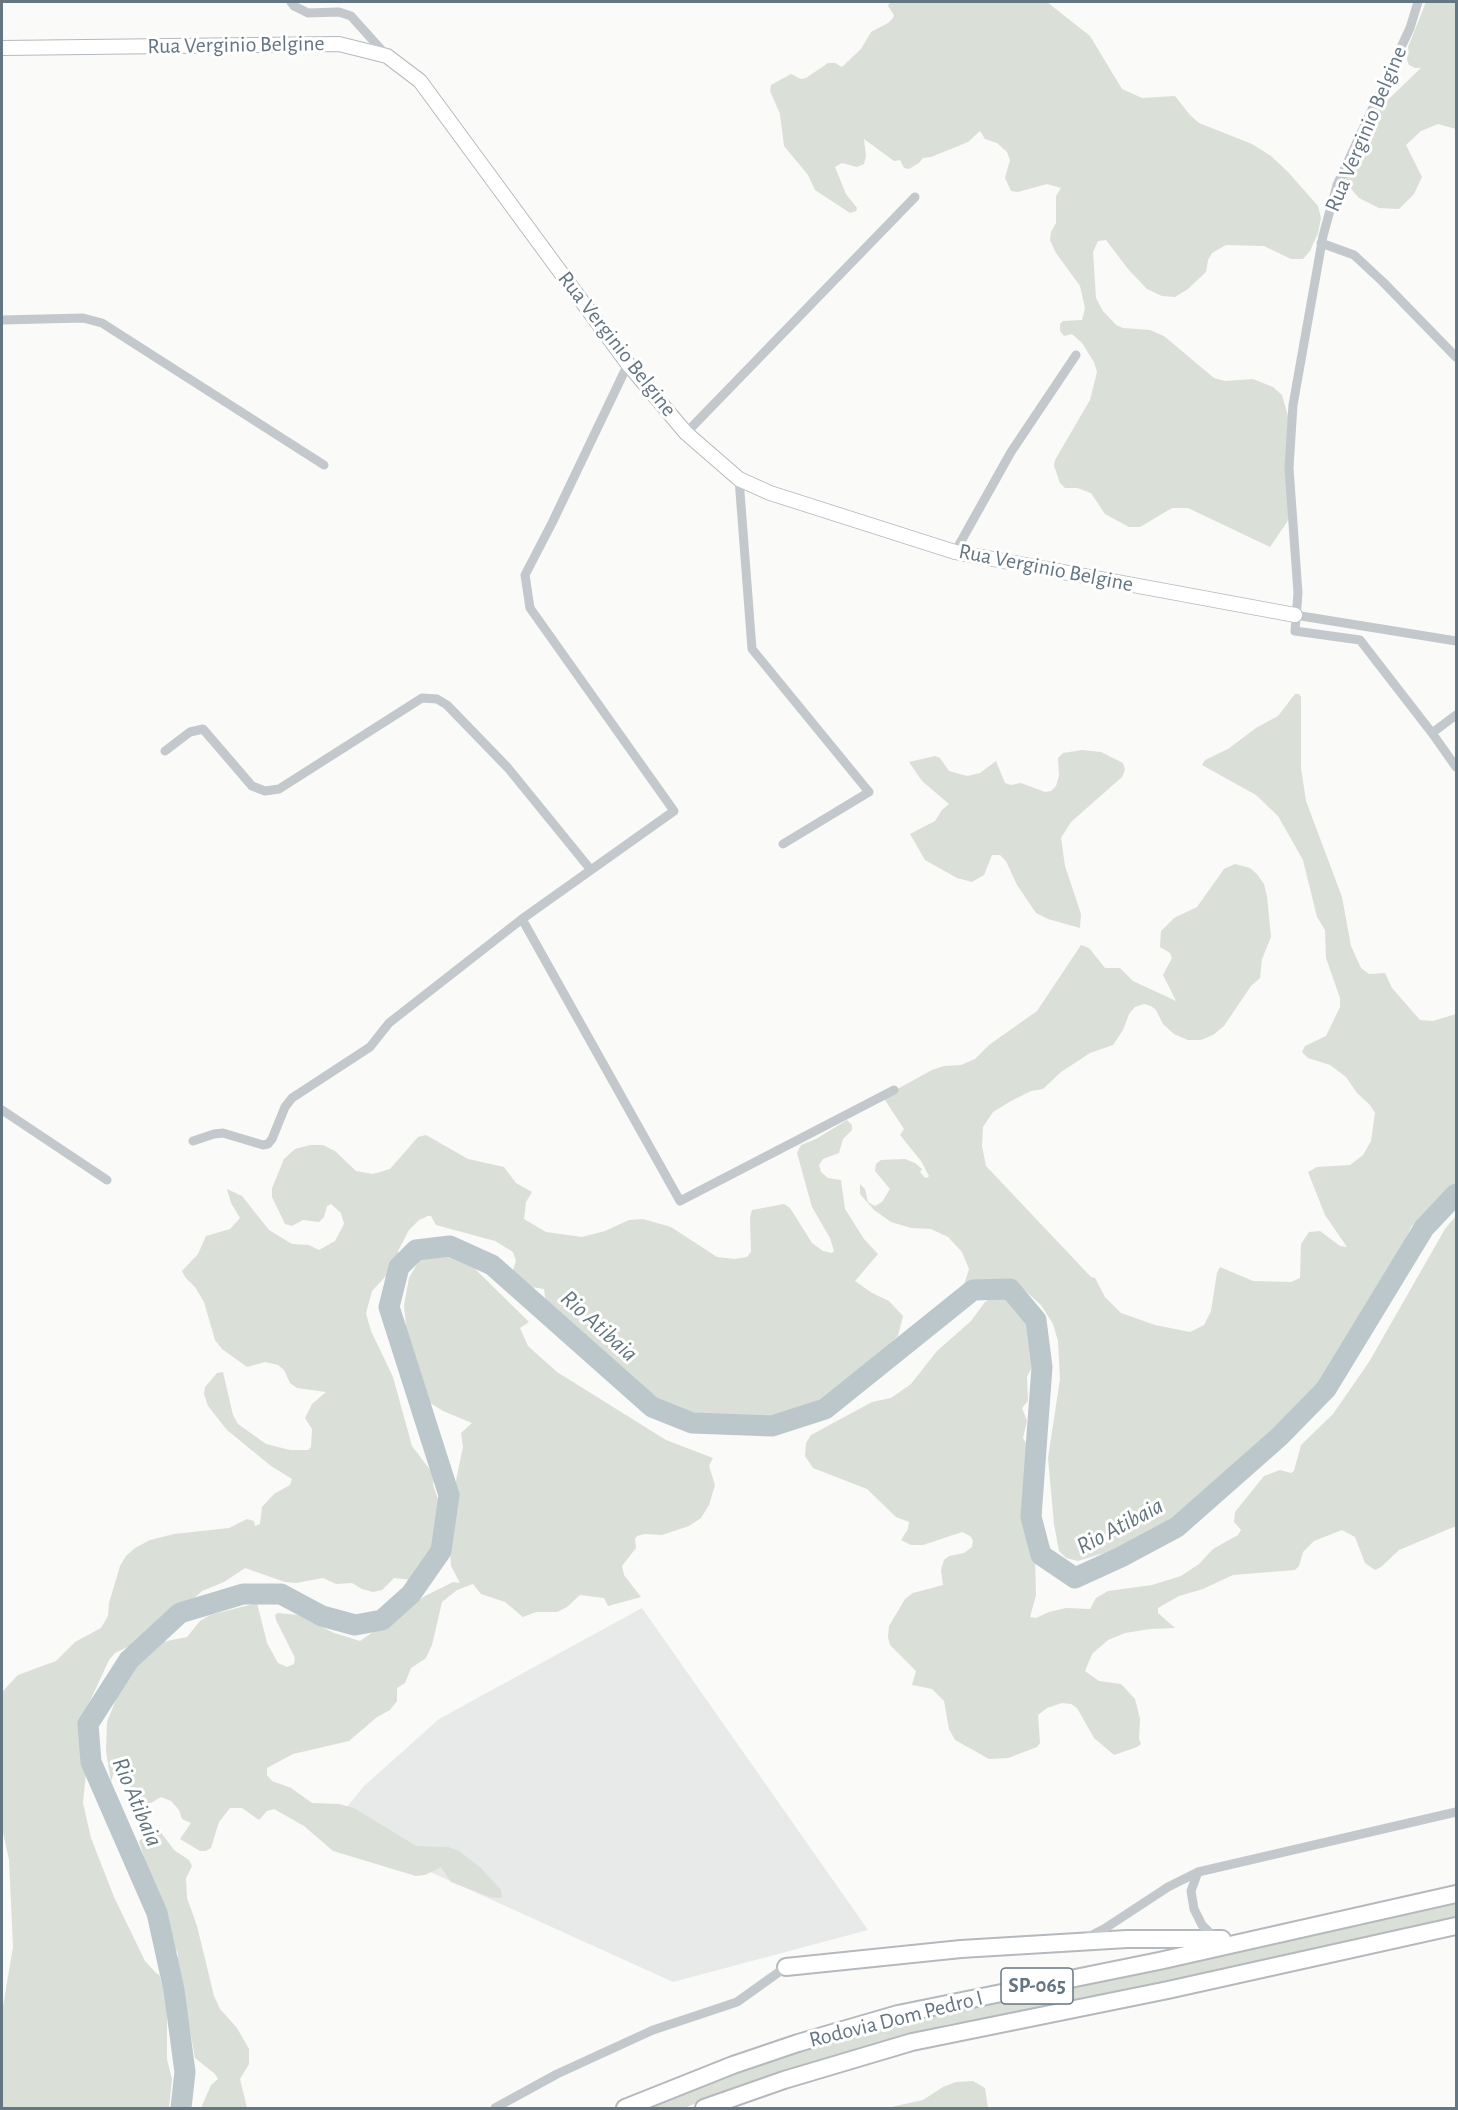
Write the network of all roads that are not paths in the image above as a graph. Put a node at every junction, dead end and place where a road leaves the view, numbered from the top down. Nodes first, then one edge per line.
1 (291, 2) edge
2 (1418, 2) edge
3 (2, 48) edge
4 (387, 56) junction
5 (915, 197) dead end
6 (1321, 243) junction
7 (2, 320) edge
8 (1076, 355) dead end
9 (1456, 357) edge
10 (628, 364) junction
11 (686, 432) junction
12 (324, 465) dead end
13 (739, 479) junction
14 (955, 552) junction
15 (1295, 615) junction
16 (1456, 641) edge
17 (1456, 715) edge
18 (1432, 733) junction
19 (165, 751) dead end
20 (1456, 767) edge
21 (783, 844) dead end
22 (591, 870) junction
23 (522, 919) junction
24 (894, 1090) dead end
25 (2, 1110) edge
26 (193, 1141) dead end
27 (107, 1180) dead end
28 (1456, 1812) edge
29 (1198, 1872) junction
30 (1456, 1894) edge
31 (1312, 1926) junction
32 (1456, 1926) edge
33 (1216, 1940) junction
34 (1075, 1943) junction
35 (786, 1966) joint
36 (495, 2109) edge
37 (625, 2109) edge
38 (704, 2109) edge

1 - 4 street
2 - 6 street, Rua Verginio Belgine
3 - 4 street, Rua Verginio Belgine
4 - 10 street, Rua Verginio Belgine
5 - 11 street
6 - 9 street
6 - 15 street, Rua Verginio Belgine
7 - 12 street
8 - 14 street
10 - 11 street, Rua Verginio Belgine
10 - 22 street
11 - 13 street, Rua Verginio Belgine
13 - 14 street, Rua Verginio Belgine
13 - 21 street
14 - 15 street, Rua Verginio Belgine
15 - 16 street
15 - 18 street, Rua Verginio Belgine
17 - 18 street
18 - 20 street
19 - 22 street
22 - 23 street
23 - 24 street
23 - 26 street
25 - 27 street
28 - 29 street
29 - 33 street
29 - 34 street
30 - 31 highway, Rodovia Dom Pedro I / SP-065
31 - 33 highway
31 - 37 highway, Rodovia Dom Pedro I / SP-065
32 - 38 highway, Rodovia Dom Pedro I / SP-065
33 - 34 highway
34 - 35 highway
35 - 36 street

